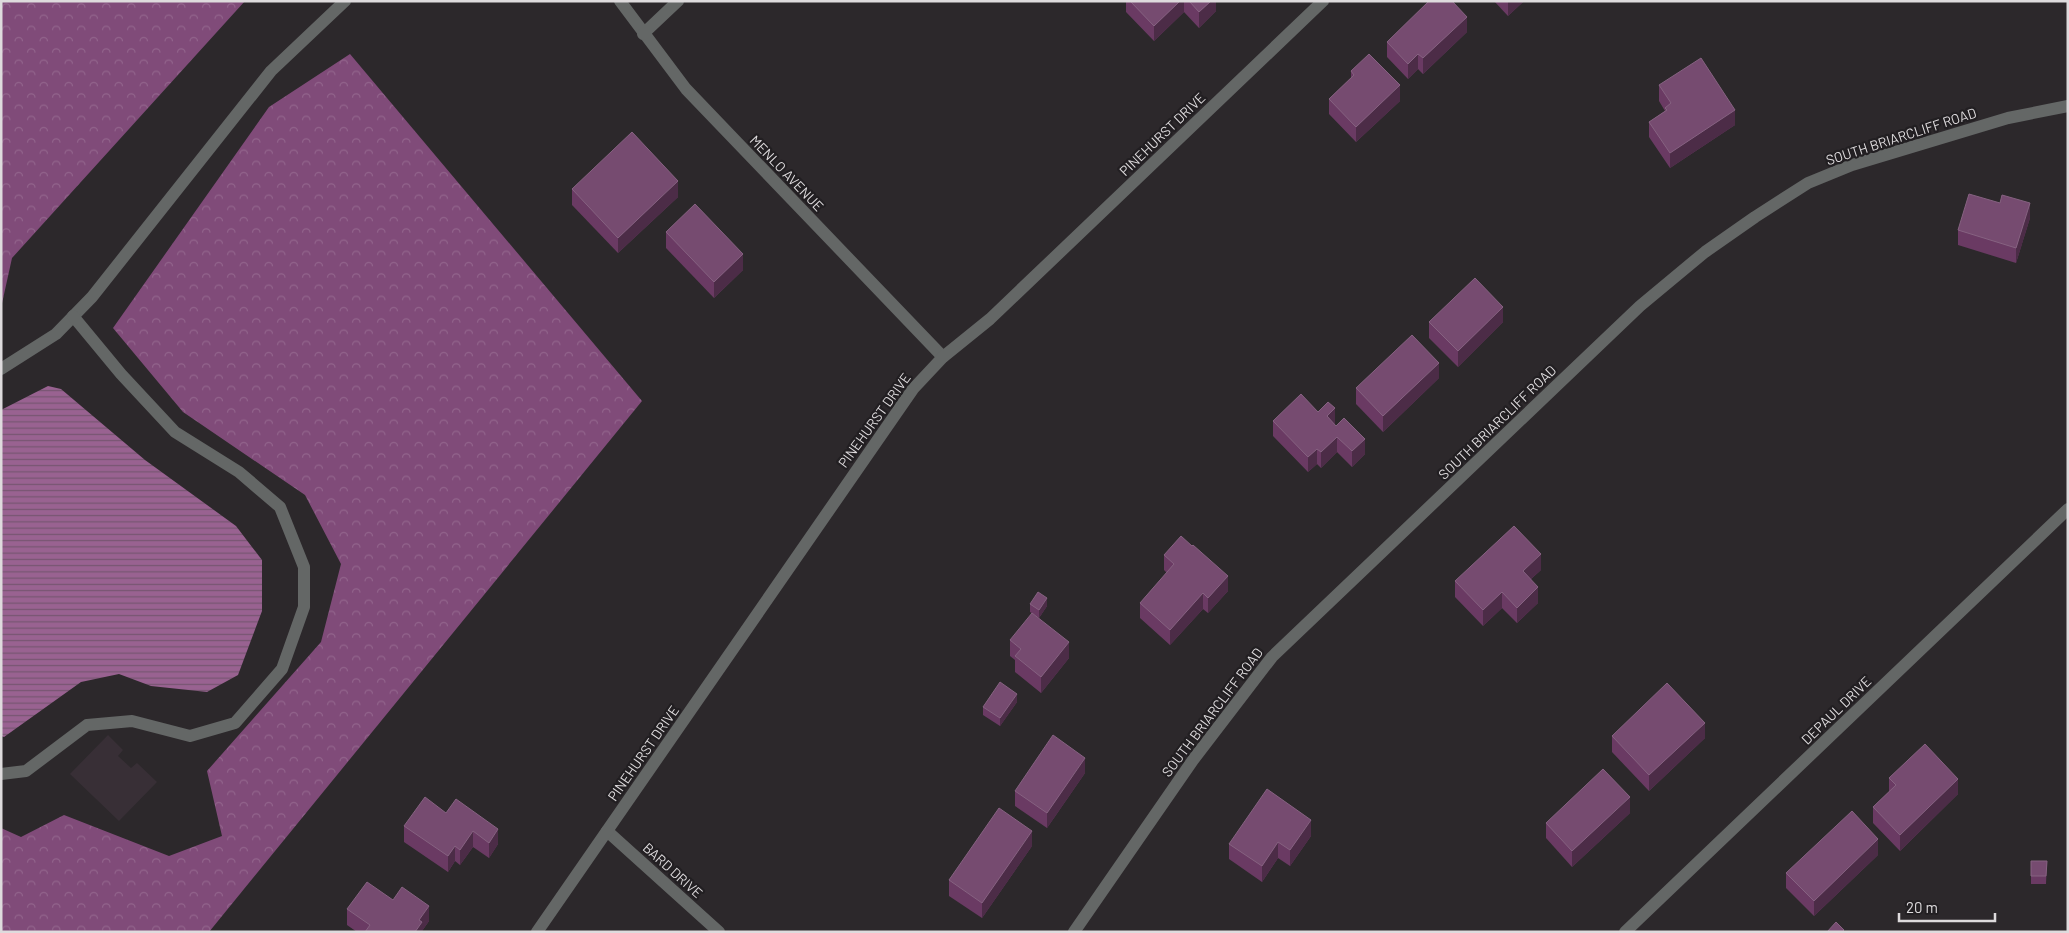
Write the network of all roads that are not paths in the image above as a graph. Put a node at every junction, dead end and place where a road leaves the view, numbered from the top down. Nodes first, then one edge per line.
1 (345, 1) edge
2 (620, 1) edge
3 (678, 1) edge
4 (1323, 1) edge
5 (643, 34) junction
6 (2068, 106) edge
7 (74, 316) junction
8 (943, 357) junction
9 (1, 369) edge
10 (2068, 509) edge
11 (1, 774) edge
12 (607, 831) junction
13 (537, 932) edge
14 (719, 932) edge
15 (1074, 932) edge
16 (1625, 932) edge

1 - 7 street
2 - 5 street, MENLO AVENUE
3 - 5 street
4 - 8 street, PINEHURST DRIVE
5 - 8 street, MENLO AVENUE
6 - 15 street, SOUTH BRIARCLIFF ROAD
7 - 9 street
7 - 11 street
8 - 12 street, PINEHURST DRIVE
10 - 16 street, DEPAUL DRIVE
12 - 13 street, PINEHURST DRIVE
12 - 14 street, BARD DRIVE

